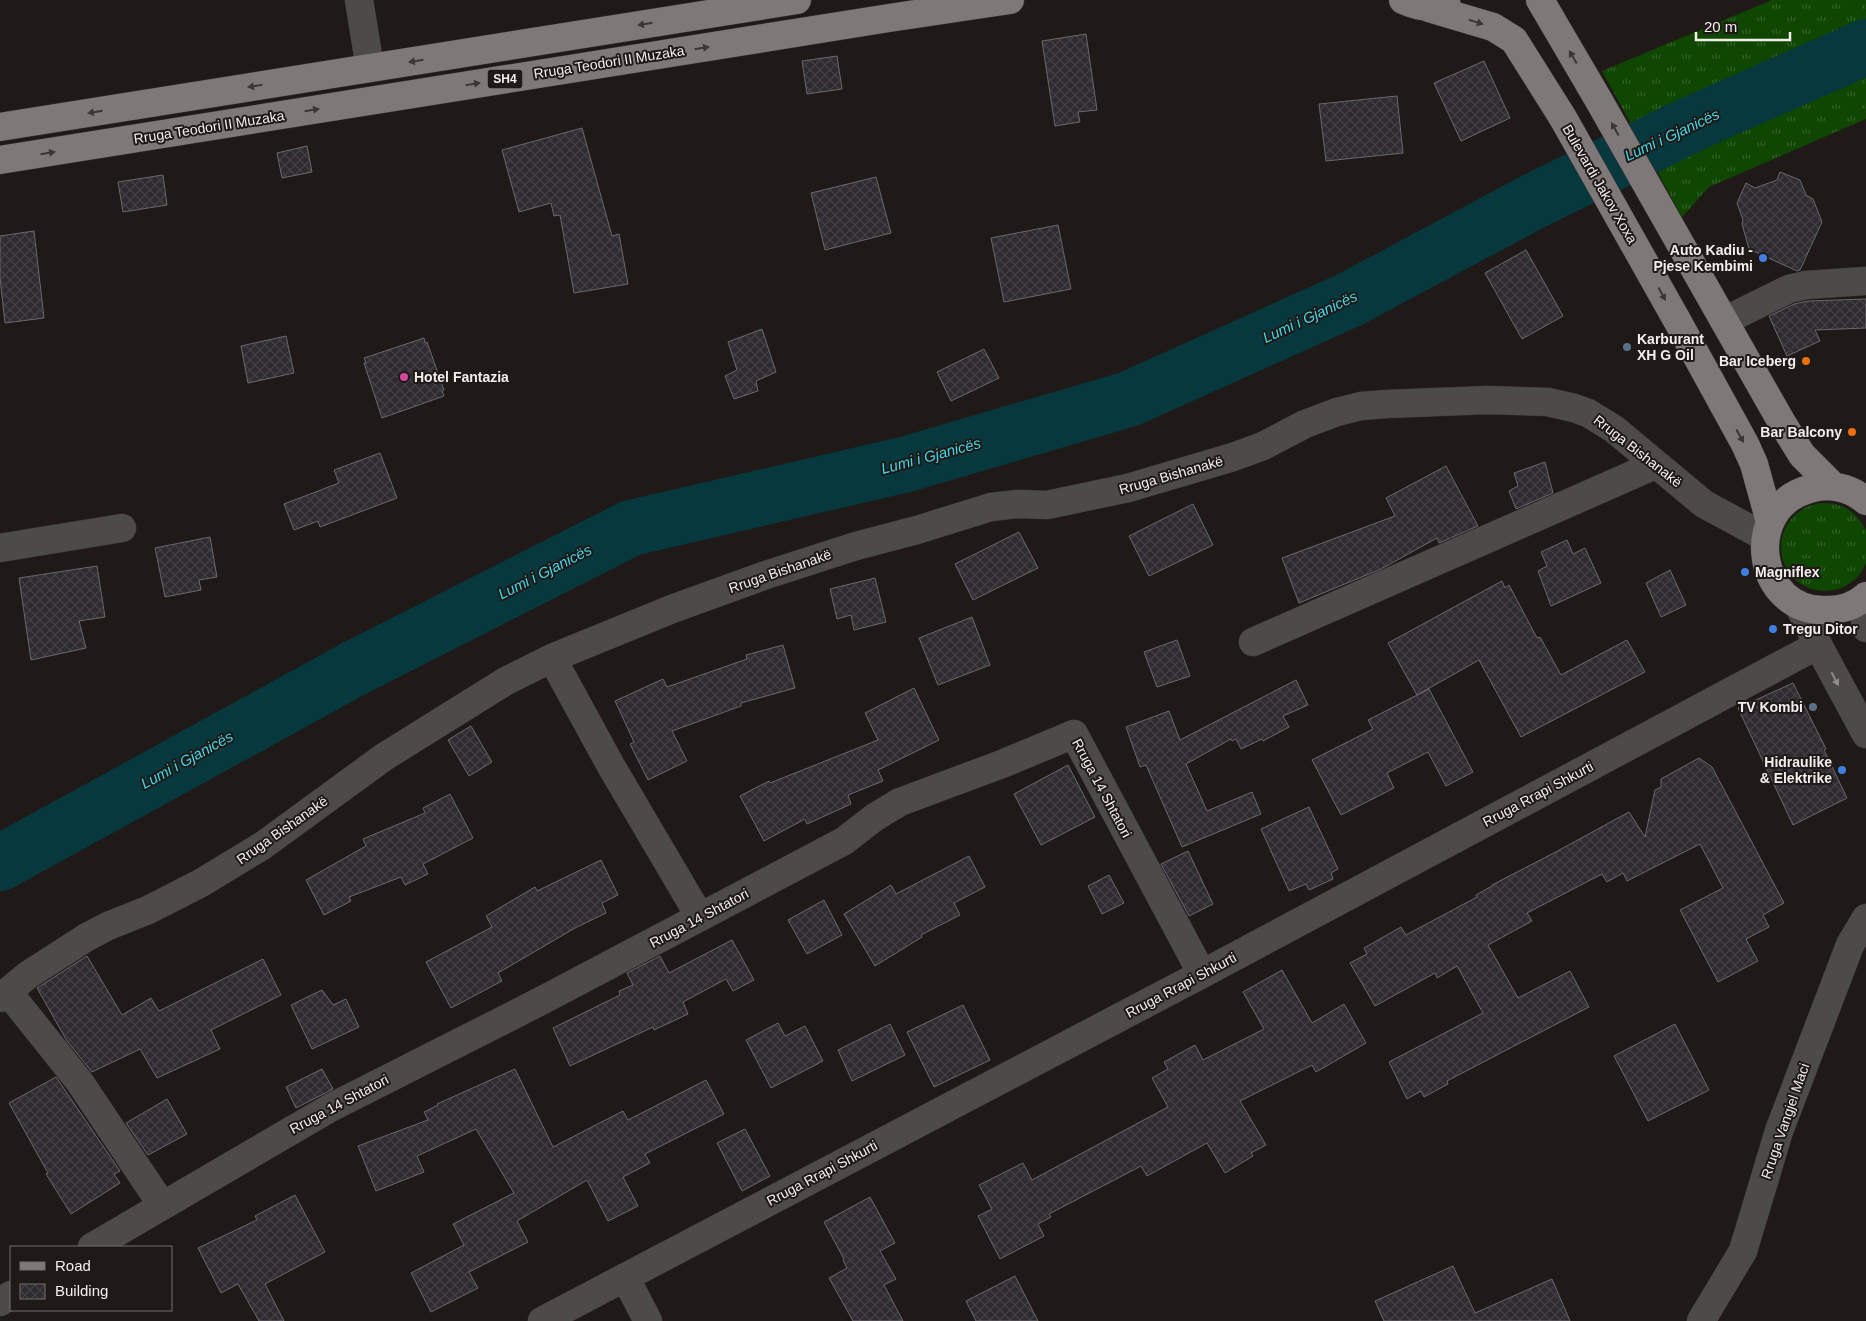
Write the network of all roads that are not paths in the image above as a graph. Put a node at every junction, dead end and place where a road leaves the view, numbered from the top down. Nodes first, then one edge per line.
1 (359, 0) edge
2 (797, 0) edge
3 (1010, 0) edge
4 (1465, 0) edge
5 (1540, 0) edge
6 (764, 3) edge
7 (1410, 3) edge
8 (370, 68) junction
9 (0, 128) edge
10 (0, 160) edge
11 (1866, 281) edge
12 (1724, 321) junction
13 (1655, 465) junction
14 (1853, 492) edge
15 (122, 528) dead end
16 (1767, 529) junction
17 (0, 548) edge
18 (1864, 598) edge
19 (1798, 604) junction
20 (1866, 628) edge
21 (1253, 642) dead end
22 (1818, 645) junction
23 (552, 658) junction
24 (1866, 734) edge
25 (700, 917) junction
26 (1866, 918) edge
27 (1202, 974) junction
28 (4, 995) edge
29 (162, 1205) junction
30 (94, 1246) edge
31 (625, 1277) junction
32 (542, 1321) edge
33 (648, 1321) edge
34 (1702, 1321) edge

1 - 8 street
2 - 6 main road, SH4
10 -> 3 main road, Rruga Teodori II Muzaka / SH4
4 - 7 main road
12 -> 5 main road
6 -> 8 main road, SH4
7 -> 16 main road, Bulevardi Jakov Xoxa
8 -> 9 main road, SH4
11 - 12 street
12 - 14 main road
13 - 16 street, Rruga Bishanakë
13 - 21 street
13 - 23 street, Rruga Bishanakë
14 - 16 main road
15 - 17 street
16 - 19 main road, Bulevardi Jakov Xoxa
18 - 19 main road
18 - 20 street
19 - 22 street
22 -> 24 street
22 - 27 street, Rruga Rrapi Shkurti
23 - 25 street
23 - 28 street, Rruga Bishanakë
25 - 27 street, Rruga 14 Shtatori
25 - 29 street, Rruga 14 Shtatori
26 - 34 street, Rruga Vangjel Maci
27 - 31 street, Rruga Rrapi Shkurti
28 - 29 street, Rruga Bishanakë
29 - 30 street, Rruga 14 Shtatori
31 - 32 street, Rruga Rrapi Shkurti
31 - 33 street

